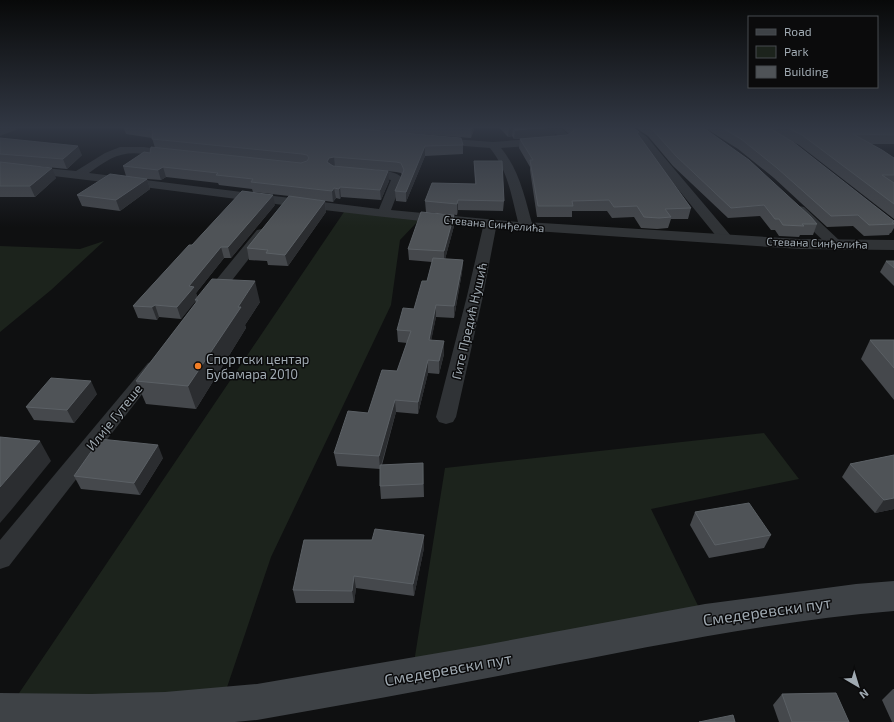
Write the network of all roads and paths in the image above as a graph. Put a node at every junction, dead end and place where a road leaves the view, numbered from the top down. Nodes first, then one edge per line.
1 (102, 160) edge
2 (504, 160) edge
3 (660, 160) edge
4 (0, 167) edge
5 (356, 173) edge
6 (78, 174) junction
7 (287, 201) junction
8 (790, 201) edge
9 (383, 214) junction
10 (490, 224) junction
11 (526, 227) junction
12 (726, 239) junction
13 (836, 245) junction
14 (894, 245) edge
15 (198, 312) edge
16 (164, 355) edge
17 (446, 417) dead end
18 (0, 558) edge
19 (894, 596) edge
20 (0, 711) edge
21 (250, 712) edge

1 - 6 street
2 - 11 street
3 - 12 street
4 - 6 street, Стевана Синђелића
5 - 9 street
6 - 7 street, Стевана Синђелића
7 - 9 street, Стевана Синђелића
7 - 15 street
8 - 13 street
9 - 10 street, Стевана Синђелића
10 - 11 street, Стевана Синђелића
10 - 17 street, Гите Предић Нушић
11 - 12 street, Стевана Синђелића
12 - 13 street, Стевана Синђелића
13 - 14 street, Стевана Синђелића
16 - 18 street, Илије Гутеше
19 - 21 main road, Смедеревски пут
20 - 21 main road, Смедеревски пут

